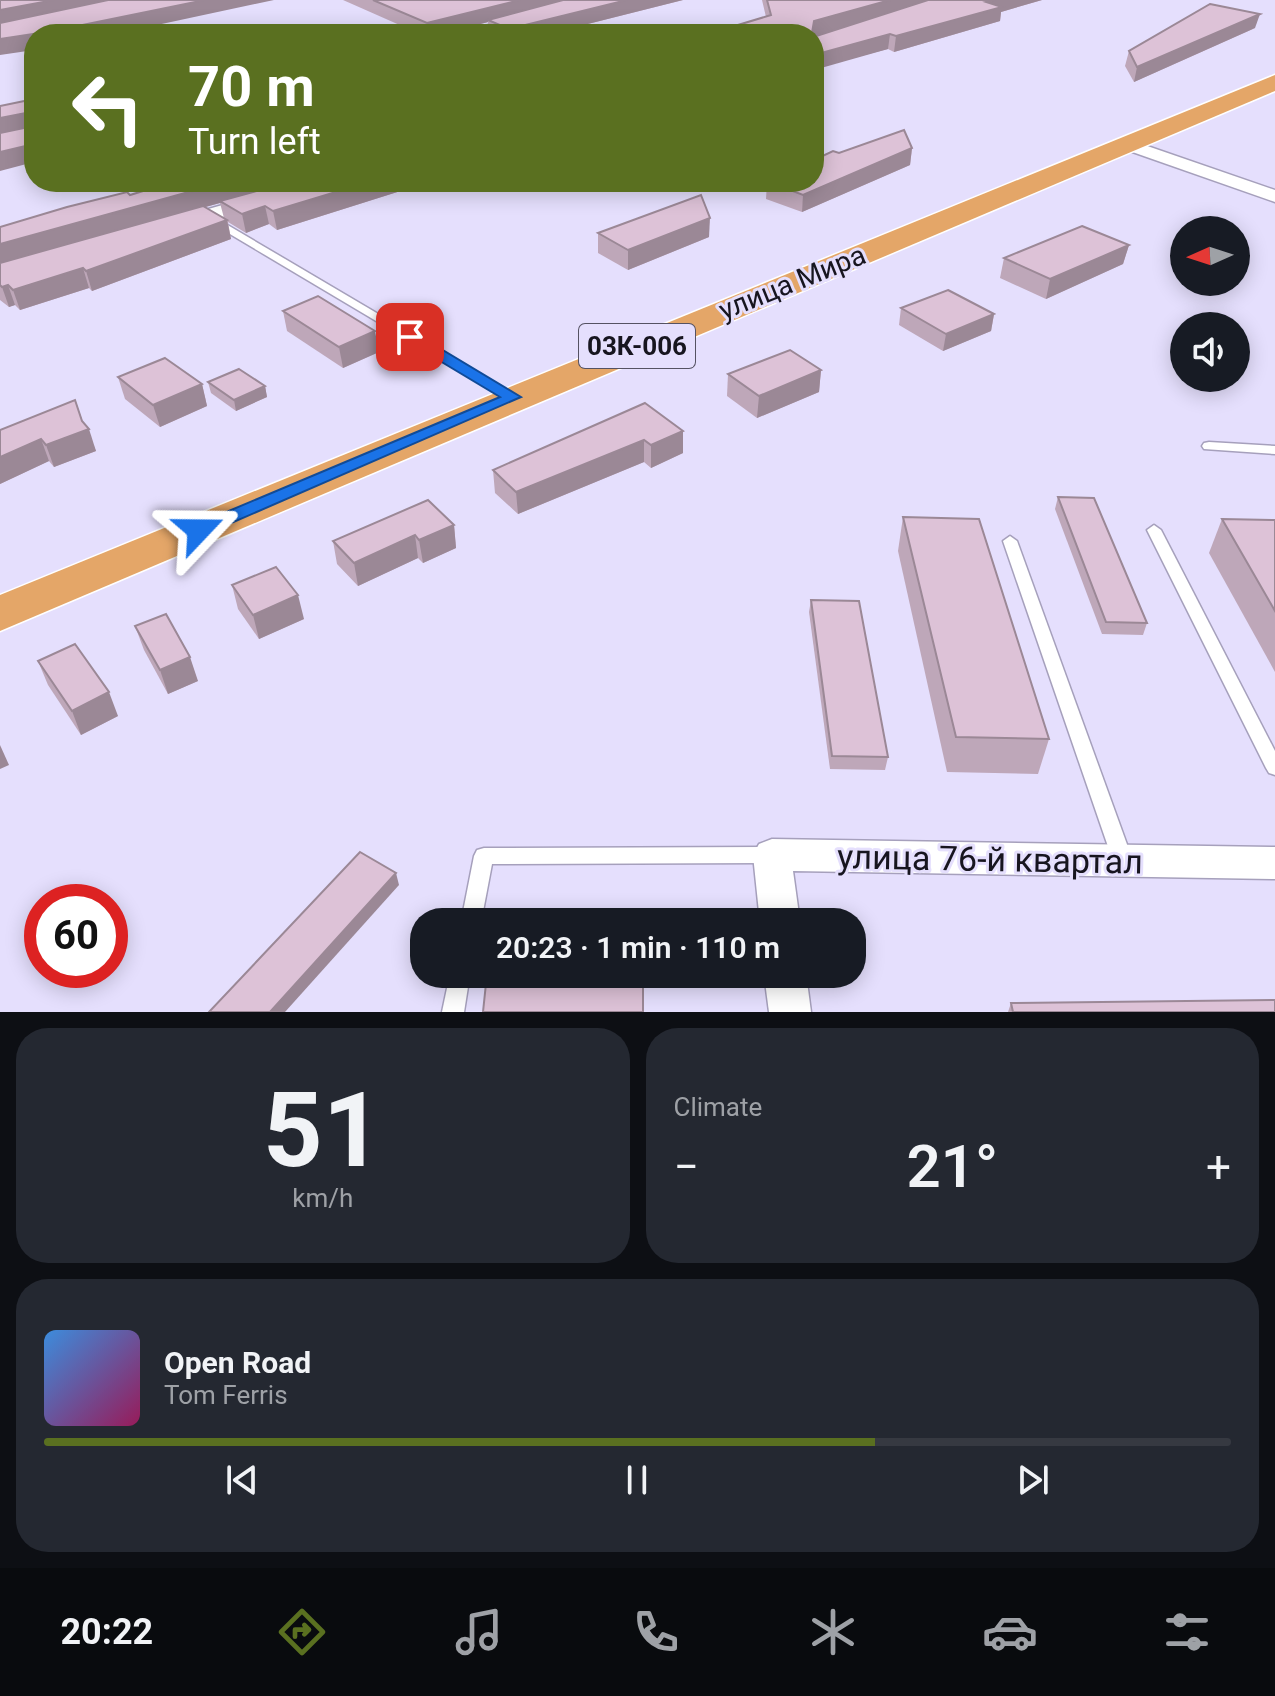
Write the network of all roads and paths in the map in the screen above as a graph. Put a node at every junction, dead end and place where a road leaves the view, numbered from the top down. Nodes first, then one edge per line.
1 (535, 17) edge
2 (505, 24) edge
3 (1275, 82) edge
4 (1127, 144) junction
5 (290, 192) edge
6 (1275, 196) edge
7 (205, 216) junction
8 (161, 229) edge
9 (513, 397) junction
10 (1209, 446) dead end
11 (1275, 450) edge
12 (1154, 530) dead end
13 (1010, 541) dead end
14 (0, 614) edge
15 (1275, 768) edge
16 (772, 855) junction
17 (1123, 862) junction
18 (1275, 863) edge
19 (474, 908) edge
20 (778, 908) edge
21 (457, 988) edge
22 (787, 988) edge
23 (453, 1012) edge
24 (790, 1012) edge

1 - 2 street
3 - 4 main road, улица Мира / 03К-006
4 - 6 street
4 - 9 main road, улица Мира / 03К-006
5 - 7 street
7 - 8 street
7 - 9 lane
9 - 14 main road, улица Мира / 03К-006
10 - 11 lane
12 - 15 lane
13 - 17 lane
16 - 17 street, улица 76-й квартал
16 - 19 lane
16 - 20 street
17 - 18 street, улица 76-й квартал
21 - 23 lane
22 - 24 street

